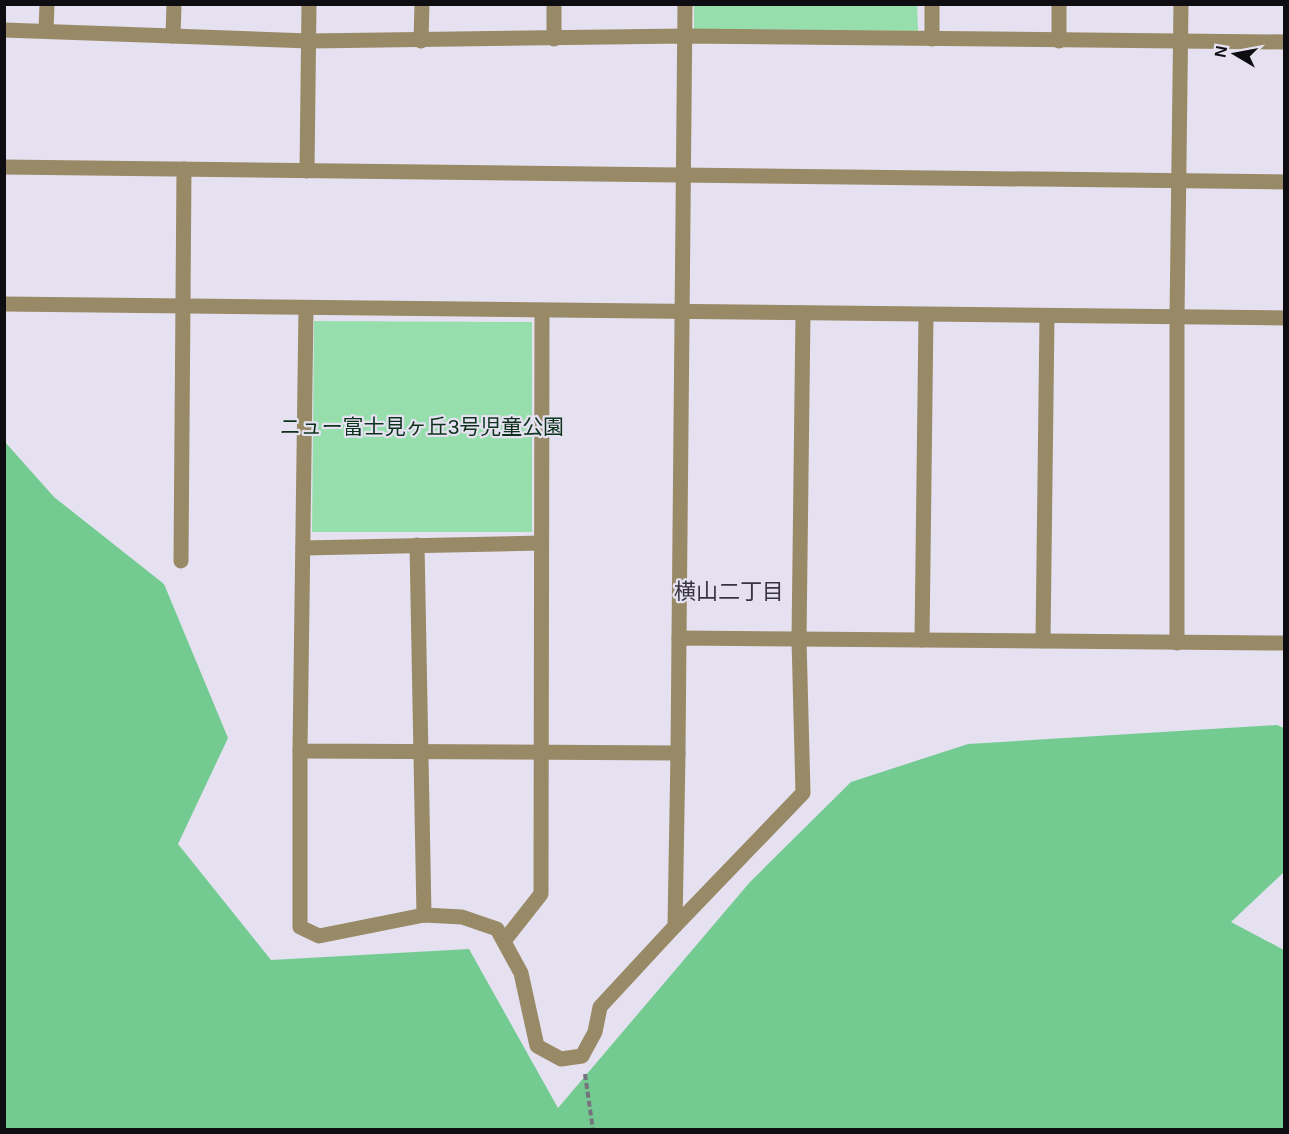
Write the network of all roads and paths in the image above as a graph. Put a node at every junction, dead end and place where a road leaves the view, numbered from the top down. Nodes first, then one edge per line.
1 (47, 4) edge
2 (174, 4) edge
3 (309, 4) edge
4 (422, 4) edge
5 (554, 4) edge
6 (685, 4) edge
7 (932, 4) edge
8 (1059, 4) edge
9 (1181, 4) edge
10 (4, 30) edge
11 (46, 30) junction
12 (173, 36) junction
13 (685, 36) junction
14 (554, 39) junction
15 (932, 39) junction
16 (309, 41) junction
17 (421, 41) junction
18 (1059, 41) junction
19 (1181, 42) junction
20 (1284, 42) edge
21 (4, 167) edge
22 (184, 169) junction
23 (307, 171) junction
24 (684, 175) junction
25 (1178, 180) junction
26 (1284, 182) edge
27 (4, 304) edge
28 (182, 306) junction
29 (306, 308) junction
30 (542, 310) junction
31 (681, 312) junction
32 (803, 313) junction
33 (926, 315) junction
34 (1047, 316) junction
35 (1177, 317) junction
36 (1284, 318) edge
37 (541, 543) junction
38 (417, 545) junction
39 (303, 548) junction
40 (182, 561) dead end
41 (679, 638) junction
42 (799, 639) junction
43 (922, 640) junction
44 (1043, 641) junction
45 (1177, 643) junction
46 (1284, 643) edge
47 (300, 750) junction
48 (421, 751) junction
49 (541, 752) junction
50 (678, 753) junction
51 (424, 915) junction
52 (675, 926) junction
53 (504, 941) junction
54 (582, 1056) junction
55 (593, 1130) edge

1 - 11 street
2 - 12 street
3 - 16 street
4 - 17 street
5 - 14 street
6 - 13 street
7 - 15 street
8 - 18 street
9 - 19 street
10 - 11 street
11 - 12 street
12 - 16 street
13 - 14 street
13 - 15 street
13 - 24 street
14 - 17 street
15 - 18 street
16 - 17 street
16 - 23 street
18 - 19 street
19 - 20 street
19 - 25 street
21 - 22 street
22 - 23 street
22 - 28 street
23 - 24 street
24 - 25 street
24 - 31 street
25 - 26 street
25 - 35 street
27 - 28 street
28 - 29 street
28 - 40 street
29 - 30 street
29 - 39 street
30 - 31 street
30 - 37 street
31 - 32 street
31 - 41 street
32 - 33 street
32 - 42 street
33 - 34 street
33 - 43 street
34 - 35 street
34 - 44 street
35 - 36 street
35 - 45 street
37 - 38 street
37 - 49 street
38 - 39 street
38 - 48 street
39 - 47 street
41 - 42 street
41 - 50 street
42 - 43 street
42 - 52 street
43 - 44 street
44 - 45 street
45 - 46 street
47 - 48 street
47 - 51 street
48 - 49 street
48 - 51 street
49 - 50 street
49 - 53 street
50 - 52 street
51 - 53 street
52 - 54 street
53 - 54 street
54 - 55 path

